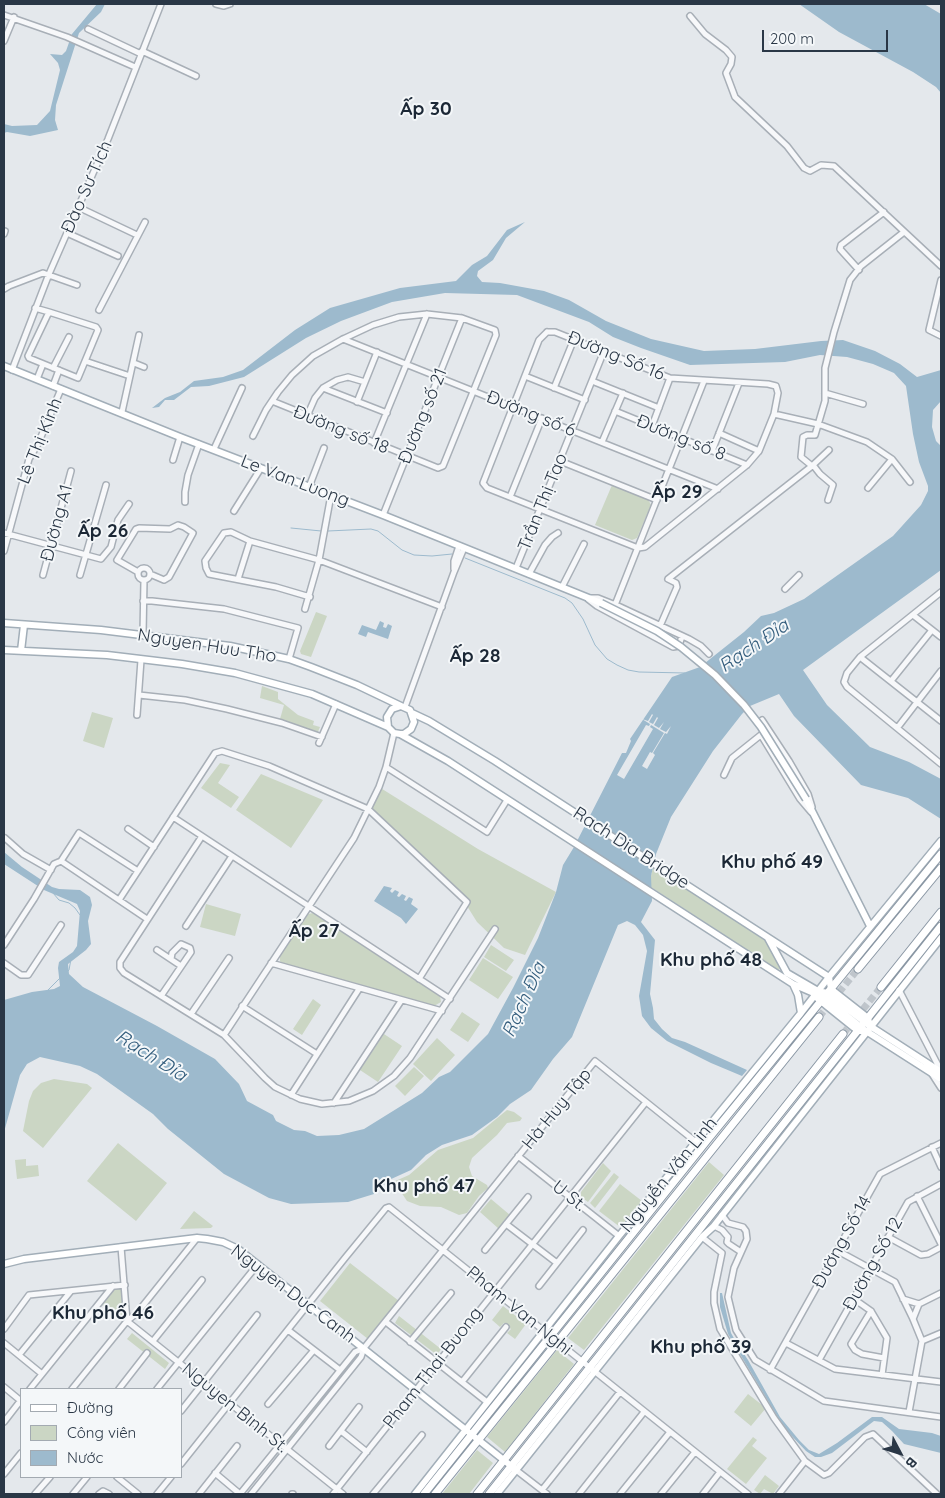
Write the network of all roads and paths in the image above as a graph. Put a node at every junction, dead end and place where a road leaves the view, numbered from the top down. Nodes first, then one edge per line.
1 (161, 4) edge
2 (216, 4) edge
3 (230, 4) edge
4 (4, 15) edge
5 (690, 16) dead end
6 (14, 17) junction
7 (88, 29) dead end
8 (4, 40) edge
9 (141, 52) junction
10 (135, 67) junction
11 (196, 76) dead end
12 (78, 207) junction
13 (884, 212) junction
14 (145, 222) dead end
15 (904, 232) junction
16 (67, 233) junction
17 (137, 235) junction
18 (118, 256) dead end
19 (941, 266) edge
20 (858, 270) junction
21 (49, 274) junction
22 (941, 280) edge
23 (78, 286) dead end
24 (4, 290) edge
25 (36, 308) junction
26 (99, 310) dead end
27 (48, 312) junction
28 (427, 314) junction
29 (462, 318) junction
30 (139, 335) dead end
31 (941, 336) edge
32 (69, 337) dead end
33 (343, 339) junction
34 (574, 339) junction
35 (377, 352) junction
36 (604, 352) junction
37 (88, 362) dead end
38 (134, 363) junction
39 (43, 364) junction
40 (407, 364) junction
41 (4, 366) edge
42 (144, 367) dead end
43 (53, 368) junction
44 (12, 370) junction
45 (59, 370) junction
46 (130, 376) junction
47 (439, 376) junction
48 (525, 376) junction
49 (670, 378) junction
50 (37, 379) junction
51 (592, 381) junction
52 (704, 381) junction
53 (365, 382) junction
54 (739, 383) junction
55 (53, 386) junction
56 (242, 388) dead end
57 (323, 388) junction
58 (554, 388) junction
59 (61, 389) junction
60 (474, 390) junction
61 (623, 393) junction
62 (825, 393) junction
63 (585, 400) junction
64 (272, 401) junction
65 (357, 402) junction
66 (863, 404) dead end
67 (513, 407) junction
68 (659, 408) junction
69 (616, 411) junction
70 (122, 412) junction
71 (387, 413) junction
72 (774, 414) junction
73 (308, 416) junction
74 (542, 418) junction
75 (818, 424) junction
76 (652, 426) junction
77 (572, 430) junction
78 (719, 433) junction
79 (253, 436) dead end
80 (180, 437) junction
81 (681, 438) junction
82 (602, 442) junction
83 (374, 443) junction
84 (199, 444) junction
85 (324, 448) dead end
86 (214, 449) junction
87 (829, 450) dead end
88 (712, 451) junction
89 (759, 451) junction
90 (407, 456) junction
91 (892, 459) junction
92 (173, 460) dead end
93 (560, 461) junction
94 (747, 465) junction
95 (813, 465) junction
96 (262, 468) junction
97 (669, 469) junction
98 (71, 471) dead end
99 (910, 482) dead end
100 (106, 485) dead end
101 (309, 487) junction
102 (718, 488) junction
103 (868, 488) dead end
104 (332, 495) junction
105 (510, 497) junction
106 (657, 500) junction
107 (828, 500) dead end
108 (185, 502) dead end
109 (129, 504) dead end
110 (541, 509) junction
111 (234, 511) dead end
112 (383, 515) junction
113 (558, 533) dead end
114 (6, 534) edge
115 (250, 540) junction
116 (584, 544) dead end
117 (51, 545) junction
118 (462, 547) junction
119 (638, 548) junction
120 (4, 551) edge
121 (86, 555) junction
122 (319, 560) junction
123 (516, 568) junction
124 (138, 572) junction
125 (150, 574) junction
126 (529, 574) junction
127 (43, 575) dead end
128 (80, 575) dead end
129 (799, 575) dead end
130 (238, 579) junction
131 (144, 580) junction
132 (562, 587) junction
133 (786, 589) dead end
134 (940, 594) edge
135 (310, 597) junction
136 (586, 597) junction
137 (143, 601) junction
138 (615, 605) junction
139 (442, 607) junction
140 (305, 609) dead end
141 (913, 615) junction
142 (4, 623) edge
143 (24, 625) junction
144 (660, 626) junction
145 (932, 630) junction
146 (143, 634) junction
147 (682, 636) junction
148 (941, 637) edge
149 (4, 650) edge
150 (21, 651) junction
151 (709, 654) dead end
152 (860, 657) junction
153 (141, 660) junction
154 (289, 660) junction
155 (941, 670) edge
156 (891, 682) junction
157 (139, 696) junction
158 (917, 701) junction
159 (336, 704) junction
160 (403, 707) junction
161 (412, 713) junction
162 (137, 715) dead end
163 (762, 720) dead end
164 (941, 721) edge
165 (388, 727) junction
166 (898, 727) junction
167 (768, 729) junction
168 (397, 734) junction
169 (761, 735) junction
170 (322, 737) junction
171 (319, 743) dead end
172 (941, 764) edge
173 (386, 767) junction
174 (724, 775) dead end
175 (507, 800) junction
176 (368, 809) junction
177 (814, 815) junction
178 (173, 818) junction
179 (128, 829) dead end
180 (202, 836) junction
181 (5, 838) dead end
182 (941, 841) edge
183 (154, 847) junction
184 (941, 854) edge
185 (232, 856) junction
186 (930, 860) junction
187 (61, 861) junction
188 (940, 869) edge
189 (51, 870) junction
190 (138, 871) junction
191 (119, 900) junction
192 (309, 906) junction
193 (941, 912) edge
194 (147, 919) junction
195 (61, 925) dead end
196 (186, 926) dead end
197 (870, 926) junction
198 (941, 926) edge
199 (495, 929) dead end
200 (768, 937) junction
201 (941, 938) edge
202 (4, 945) edge
203 (157, 950) dead end
204 (229, 958) dead end
205 (171, 959) junction
206 (4, 963) edge
207 (271, 963) junction
208 (181, 966) junction
209 (858, 969) tunnel mouth
210 (829, 977) junction
211 (420, 979) junction
212 (793, 984) junction
213 (880, 987) tunnel mouth
214 (359, 989) junction
215 (899, 990) junction
216 (816, 993) junction
217 (825, 995) junction
218 (161, 996) junction
219 (450, 999) junction
220 (401, 1001) junction
221 (242, 1006) junction
222 (442, 1011) junction
223 (801, 1013) junction
224 (191, 1014) junction
225 (819, 1017) tunnel mouth
226 (864, 1026) junction
227 (842, 1034) tunnel mouth
228 (224, 1035) junction
229 (317, 1054) junction
230 (941, 1071) edge
231 (930, 1072) junction
232 (941, 1079) edge
233 (941, 1088) edge
234 (290, 1095) junction
235 (646, 1102) junction
236 (334, 1103) junction
237 (696, 1142) junction
238 (941, 1143) edge
239 (932, 1147) junction
240 (518, 1156) junction
241 (941, 1166) edge
242 (743, 1181) junction
243 (941, 1184) edge
244 (570, 1196) junction
245 (917, 1196) junction
246 (528, 1197) dead end
247 (722, 1215) junction
248 (506, 1224) junction
249 (735, 1226) junction
250 (713, 1227) junction
251 (583, 1230) dead end
252 (700, 1235) junction
253 (619, 1236) junction
254 (728, 1237) junction
255 (888, 1237) junction
256 (197, 1238) junction
257 (626, 1241) junction
258 (532, 1244) junction
259 (941, 1246) edge
260 (121, 1247) junction
261 (444, 1250) junction
262 (485, 1250) dead end
263 (838, 1251) junction
264 (741, 1252) junction
265 (557, 1263) junction
266 (4, 1264) edge
267 (258, 1264) junction
268 (870, 1268) junction
269 (202, 1280) dead end
270 (125, 1285) junction
271 (113, 1286) junction
272 (538, 1286) dead end
273 (71, 1291) junction
274 (494, 1291) junction
275 (451, 1293) dead end
276 (941, 1293) edge
277 (854, 1299) junction
278 (903, 1299) junction
279 (919, 1304) junction
280 (308, 1305) junction
281 (871, 1311) junction
282 (257, 1315) dead end
283 (913, 1319) junction
284 (127, 1321) junction
285 (386, 1322) junction
286 (506, 1328) dead end
287 (4, 1329) edge
288 (288, 1330) junction
289 (941, 1333) edge
290 (547, 1334) junction
291 (153, 1342) junction
292 (410, 1342) junction
293 (558, 1342) junction
294 (922, 1342) junction
295 (4, 1343) edge
296 (786, 1343) junction
297 (364, 1348) junction
298 (314, 1350) junction
299 (148, 1353) dead end
300 (19, 1355) junction
301 (884, 1358) junction
302 (819, 1360) junction
303 (179, 1362) junction
304 (437, 1362) junction
305 (583, 1362) junction
306 (340, 1370) junction
307 (592, 1370) junction
308 (770, 1370) junction
309 (42, 1374) junction
310 (882, 1375) junction
311 (916, 1379) junction
312 (204, 1382) junction
313 (462, 1382) junction
314 (941, 1382) edge
315 (4, 1387) edge
316 (31, 1388) edge
317 (73, 1388) edge
318 (120, 1388) edge
319 (159, 1388) edge
320 (415, 1389) junction
321 (620, 1392) junction
322 (20, 1400) edge
323 (20, 1402) edge
324 (487, 1402) junction
325 (230, 1403) junction
326 (268, 1404) dead end
327 (359, 1407) dead end
328 (182, 1410) edge
329 (644, 1412) junction
330 (909, 1412) junction
331 (941, 1417) edge
332 (4, 1422) edge
333 (465, 1429) junction
334 (341, 1430) junction
335 (670, 1432) junction
336 (422, 1435) dead end
337 (472, 1435) junction
338 (478, 1440) junction
339 (280, 1444) junction
340 (237, 1446) dead end
341 (329, 1446) dead end
342 (287, 1450) junction
343 (367, 1452) junction
344 (695, 1452) junction
345 (20, 1454) edge
346 (504, 1461) junction
347 (805, 1461) junction
348 (182, 1463) edge
349 (514, 1468) junction
350 (720, 1472) junction
351 (215, 1473) junction
352 (4, 1474) edge
353 (49, 1478) edge
354 (86, 1478) edge
355 (118, 1478) edge
356 (128, 1478) edge
357 (170, 1478) edge
358 (124, 1483) junction
359 (337, 1489) junction
360 (542, 1490) junction
361 (35, 1494) edge
362 (73, 1494) edge
363 (99, 1494) edge
364 (109, 1494) edge
365 (138, 1494) edge
366 (157, 1494) edge
367 (199, 1494) edge
368 (240, 1494) edge
369 (251, 1494) edge
370 (333, 1494) edge
371 (343, 1494) edge
372 (373, 1494) edge
373 (415, 1494) edge
374 (424, 1494) edge
375 (435, 1494) edge
376 (477, 1494) edge
377 (489, 1494) edge
378 (497, 1494) edge
379 (547, 1494) edge
380 (579, 1494) edge
381 (620, 1494) edge
382 (662, 1494) edge
383 (703, 1494) edge
384 (746, 1494) edge
385 (779, 1494) edge
386 (937, 1494) edge

1 - 9 street, Đào Sư Tích
2 - 3 street
4 - 6 street
5 - 13 street
6 - 8 street
6 - 10 street
7 - 9 street
9 - 10 street, Đào Sư Tích
9 - 11 street
10 - 12 street, Đào Sư Tích
12 - 16 street, Đào Sư Tích
12 - 17 street
13 - 15 street
13 - 20 street
14 - 17 street
15 - 19 street
15 - 20 street
16 - 18 street
16 - 21 street, Đào Sư Tích
17 - 26 street
20 - 62 street
21 - 23 street
21 - 24 street
21 - 25 street, Đào Sư Tích
22 - 31 street
25 - 27 street
25 - 44 street, Đào Sư Tích
27 - 39 street
27 - 45 street
28 - 29 street
28 - 33 street
28 - 40 street
29 - 47 street, Đường số 21
29 - 60 street
30 - 38 street
32 - 43 street
33 - 35 street, Đường số 6
33 - 64 street
34 - 36 street, Đường Số 16
34 - 48 street, Đường Số 16
34 - 58 street
35 - 40 street, Đường số 6
35 - 53 street
36 - 49 street, Đường Số 16
36 - 51 street, Trần Thị Tao
37 - 46 street
38 - 42 street
38 - 46 street
39 - 43 street
39 - 50 street
40 - 47 street, Đường số 6
40 - 71 street
41 - 44 main road, Le Van Luong
43 - 45 street
44 - 50 main road, Le Van Luong
45 - 55 street
46 - 70 street
47 - 60 street, Đường số 6
47 - 90 street, Đường số 21
48 - 58 street
48 - 67 street
49 - 52 street, Đường Số 16
49 - 68 street
50 - 55 main road, Le Van Luong
51 - 61 street
51 - 63 street, Trần Thị Tao
52 - 54 street, Đường Số 16
52 - 81 street
53 - 57 street
53 - 65 street
54 - 72 street, Đường Số 16
54 - 78 street
55 - 59 main road, Le Van Luong
56 - 86 street
57 - 65 street
57 - 73 street
58 - 63 street
59 - 70 main road, Le Van Luong
59 - 114 street, Lê Thị Kỉnh
60 - 67 street, Đường số 6
60 - 90 street, Đường số 18
61 - 68 street
61 - 69 street
62 - 66 street
62 - 75 street
63 - 77 street, Trần Thị Tao
64 - 73 street, Đường số 18
64 - 79 street
65 - 71 street
67 - 74 street, Đường số 6
67 - 105 street
68 - 76 street
69 - 76 street, Đường số 8
69 - 82 street
70 - 80 main road, Le Van Luong
71 - 83 street
72 - 75 street
72 - 89 street
73 - 83 street, Đường số 18
74 - 77 street, Đường số 6
74 - 105 street
75 - 91 street
75 - 95 street
76 - 81 street, Đường số 8
77 - 82 street, Đường số 6
77 - 93 street, Trần Thị Tao
78 - 88 street
78 - 89 street
80 - 84 main road, Le Van Luong
80 - 92 street
81 - 88 street, Đường số 8
81 - 97 street
82 - 97 street, Đường số 6
83 - 90 street, Đường số 18
84 - 86 main road, Le Van Luong
84 - 108 street
85 - 101 street
86 - 96 main road, Le Van Luong
87 - 95 street
88 - 94 street, Đường số 8
89 - 94 street
90 - 112 street, Đường số 21
91 - 99 street
91 - 103 street
93 - 106 street
93 - 110 street, Trần Thị Tao
94 - 102 street
95 - 107 street
95 - 144 street
96 - 101 main road, Le Van Luong
96 - 111 street
97 - 102 street, Đường số 6
97 - 106 street
98 - 117 street, Đường A1
100 - 121 street
101 - 104 main road, Le Van Luong
102 - 119 street
104 - 112 main road, Le Van Luong
104 - 122 street
105 - 110 street
106 - 119 street
109 - 121 street
110 - 119 street
110 - 123 street, Trần Thị Tao
112 - 118 main road, Le Van Luong
113 - 126 street
114 - 117 street
114 - 120 street, Lê Thị Kỉnh
115 - 122 street
115 - 130 street
115 - 130 street
116 - 132 street
117 - 121 street
117 - 127 street, Đường A1
118 - 123 main road, Le Van Luong
118 - 139 street
119 - 138 street
121 - 128 street
122 - 135 street
122 - 139 street
123 - 126 main road, Le Van Luong
124 - 125 street
124 - 125 street
124 - 131 street
125 - 131 street
126 - 132 main road, Le Van Luong
129 - 133 street
130 - 135 street
131 - 137 street
132 - 136 main road, Le Van Luong
134 - 141 street
135 - 140 street
136 - 138 street, Le Van Luong
136 - 147 street
136 - 177 main road, Le Van Luong, bridge
137 - 146 street
137 - 154 street
138 - 144 street, Le Van Luong
139 - 160 street
141 - 145 street
141 - 152 street
142 - 143 main road, Nguyen Huu Tho
143 - 146 main road, Nguyen Huu Tho
143 - 150 main road
144 - 147 street, Le Van Luong
145 - 148 street
145 - 156 street
146 - 154 main road, Nguyen Huu Tho
147 - 151 street, Le Van Luong
149 - 150 main road, Nguyen Huu Tho
150 - 153 main road, Nguyen Huu Tho
152 - 156 street
152 - 166 street
153 - 157 street
153 - 159 main road, Nguyen Huu Tho
154 - 160 main road, Nguyen Huu Tho
155 - 158 street
156 - 158 street
157 - 162 street
157 - 170 street
158 - 164 street
158 - 166 street
159 - 165 main road, Nguyen Huu Tho
159 - 170 street
160 - 161 main road
160 - 165 main road
161 - 168 main road
161 - 200 main road, Rach Dia Bridge
163 - 167 street
165 - 168 main road
166 - 172 street
167 - 169 street
167 - 177 street
168 - 173 street
168 - 175 main road
169 - 174 street
169 - 177 street
170 - 171 street
173 - 175 street
173 - 176 street
175 - 212 main road, Rach Dia Bridge
176 - 178 street
176 - 192 street
176 - 211 street
177 - 197 main road, Le Van Luong
178 - 180 street
178 - 183 street
179 - 183 street
180 - 185 street
180 - 194 street
181 - 189 street
182 - 186 main road
183 - 190 street
184 - 186 highway
185 - 192 street
185 - 196 street
186 - 197 main road, Nguyễn Văn Linh
186 - 217 highway, Nguyễn Văn Linh
187 - 189 street
187 - 190 street
187 - 191 street
188 - 209 highway
189 - 202 street
190 - 191 street
191 - 194 street
192 - 207 street
192 - 211 street
193 - 213 highway
194 - 218 street
195 - 206 street
197 - 210 main road, Nguyễn Văn Linh
198 - 226 highway
199 - 219 street
200 - 210 main road, Rach Dia Bridge
200 - 216 main road
201 - 215 main road
203 - 205 street
204 - 224 street
205 - 208 street
205 - 208 street
207 - 214 street
207 - 221 street
208 - 218 street
210 - 216 main road, Nguyễn Văn Linh
210 - 217 main road
211 - 219 street
212 - 216 main road
212 - 223 main road
214 - 220 street
214 - 229 street
215 - 226 main road
215 - 230 street
216 - 217 main road
216 - 217 main road
216 - 223 main road, Nguyễn Văn Linh
217 - 226 main road
217 - 226 main road
217 - 257 highway, Nguyễn Văn Linh
218 - 224 street
219 - 222 street
220 - 222 street
220 - 236 street
221 - 228 street
221 - 229 street
222 - 236 street
223 - 237 main road, Nguyễn Văn Linh
224 - 228 street
225 - 293 highway, Nguyễn Văn Linh
226 - 230 main road
226 - 231 main road
226 - 242 highway
227 - 305 highway
228 - 234 street
229 - 234 street
231 - 232 main road
231 - 233 street
234 - 236 street
235 - 237 street
235 - 240 street, Hà Huy Tập
235 - 244 street, Pham Thai Buong
237 - 253 main road, Nguyễn Văn Linh
238 - 239 street, Đường Số 14
239 - 241 street
239 - 263 street, Đường Số 14
240 - 244 street, U St.
240 - 261 street, Hà Huy Tập
242 - 247 main road
242 - 252 highway
243 - 245 street, Đường Số 12
244 - 253 street, U St.
244 - 258 street, Pham Thai Buong
245 - 255 street, Đường Số 12
245 - 259 street
246 - 248 street
247 - 249 street
247 - 250 main road
248 - 258 street
248 - 262 street
249 - 254 street
249 - 264 street
250 - 252 main road
250 - 254 street
251 - 265 street
252 - 307 highway
252 - 347 street
253 - 257 main road
253 - 290 main road, Nguyễn Văn Linh
254 - 264 street
255 - 259 street
255 - 268 street, Đường Số 12
256 - 260 main road, Nguyen Duc Canh
256 - 267 main road, Nguyen Duc Canh
256 - 284 street
257 - 290 highway, Nguyễn Văn Linh
258 - 265 street
258 - 274 street, Pham Thai Buong
260 - 266 main road, Nguyen Duc Canh
260 - 270 street
261 - 274 street, Pham Van Nghi
261 - 280 street, Pham Van Nghi
261 - 285 street, Hà Huy Tập
263 - 268 street
263 - 296 street, Đường Số 14
264 - 308 street
265 - 272 street
267 - 280 main road, Nguyen Duc Canh
267 - 303 street
268 - 277 street, Đường Số 12
268 - 278 street
269 - 291 street
270 - 271 street
270 - 284 street
271 - 273 street
271 - 309 street
273 - 287 street
273 - 300 street
274 - 290 street, Pham Van Nghi
274 - 304 street, Pham Thai Buong
275 - 292 street
276 - 279 street
277 - 281 street
277 - 302 street, Đường Số 12
278 - 279 street
278 - 283 street
279 - 283 street
280 - 288 street
280 - 297 main road, Nguyen Duc Canh
281 - 301 street
281 - 301 street
282 - 312 street
283 - 294 street
284 - 291 street, Nguyen Binh St.
284 - 317 street
285 - 292 street
285 - 297 street, Hà Huy Tập
286 - 313 street
288 - 298 street
288 - 325 street
289 - 294 street
290 - 293 street, Pham Van Nghi
290 - 324 main road, Nguyễn Văn Linh
290 - 337 highway, Nguyễn Văn Linh
291 - 303 street, Nguyen Binh St.
292 - 304 street
293 - 305 street, Pham Van Nghi
293 - 338 highway, Nguyễn Văn Linh
294 - 311 street
295 - 300 street
296 - 302 street
296 - 308 street, Đường Số 14
297 - 306 street
297 - 320 main road, Nguyen Duc Canh
297 - 342 street
298 - 306 street
298 - 326 street
299 - 318 street
300 - 309 street
301 - 310 street
302 - 310 street
303 - 312 street, Nguyen Binh St.
303 - 319 street
304 - 313 street
304 - 320 street, Pham Thai Buong
305 - 307 street, Pham Van Nghi
305 - 346 highway
306 - 339 street
307 - 321 street, Pham Van Nghi
307 - 349 highway
308 - 330 street
309 - 316 street
310 - 311 street
311 - 314 street
311 - 330 street
312 - 325 street, Nguyen Binh St.
312 - 328 street
313 - 324 street
315 - 322 street
320 - 333 main road, Nguyen Duc Canh
320 - 343 street, Pham Thai Buong
321 - 329 street, Pham Van Nghi
321 - 360 street
323 - 332 street
324 - 333 main road, Nguyễn Văn Linh
325 - 339 street, Nguyen Binh St.
325 - 348 street
327 - 334 street
329 - 335 street, Pham Van Nghi
329 - 380 street
330 - 331 street
333 - 337 main road, Nguyen Duc Canh
333 - 373 main road, Nguyễn Văn Linh
334 - 341 street
334 - 343 street
335 - 344 street, Pham Van Nghi
335 - 381 street
336 - 372 street
337 - 338 main road, Nguyen Duc Canh
337 - 374 highway, Nguyễn Văn Linh
338 - 346 main road, Nguyen Duc Canh
338 - 375 highway, Nguyễn Văn Linh
339 - 342 street, Nguyen Binh St.
339 - 368 street
340 - 351 street
342 - 359 street, Nguyen Binh St.
342 - 369 street
343 - 359 street, Pham Thai Buong
344 - 350 street, Pham Van Nghi
344 - 382 street
345 - 352 street
346 - 349 main road, Nguyen Duc Canh
346 - 376 highway
347 - 385 street
347 - 386 street
349 - 360 street
349 - 377 highway
349 - 378 main road
350 - 383 street
350 - 384 street, Pham Van Nghi
351 - 367 street
351 - 368 street
353 - 361 street
354 - 362 street
355 - 358 street
356 - 358 street
357 - 366 street
358 - 365 street
359 - 370 street, Pham Thai Buong
359 - 371 street, Nguyen Binh St.
360 - 379 street
363 - 364 street

